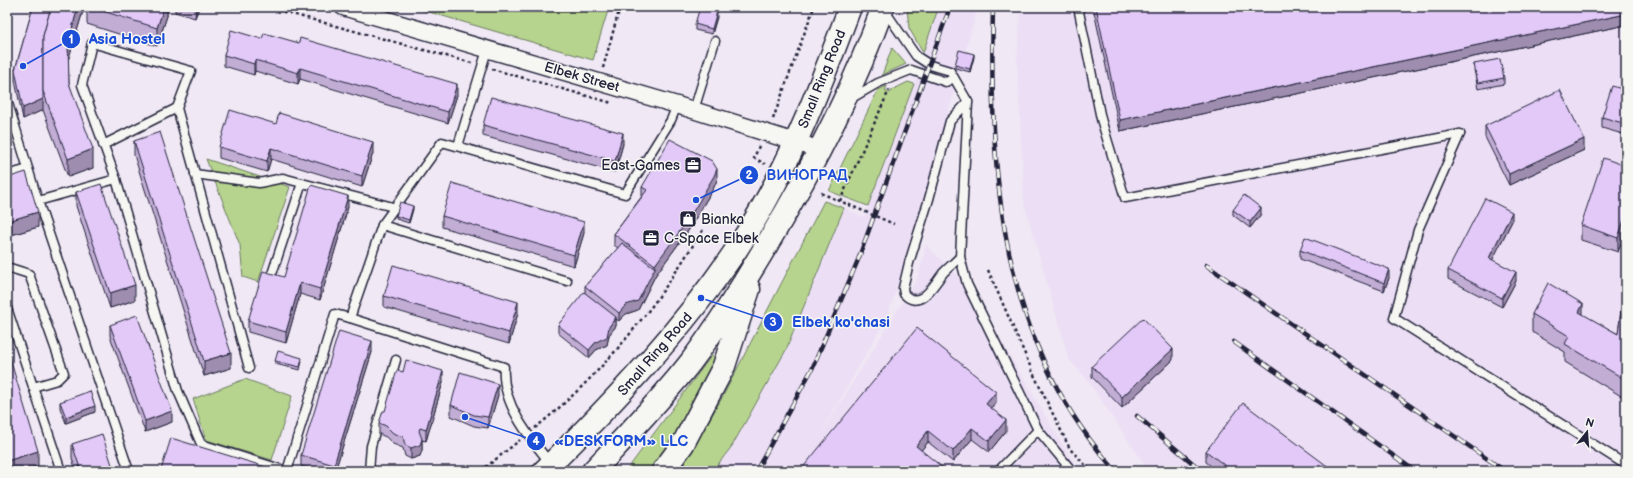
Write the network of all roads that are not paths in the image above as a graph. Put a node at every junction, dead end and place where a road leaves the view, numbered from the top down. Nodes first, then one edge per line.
1 (343, 7) edge
2 (850, 7) edge
3 (882, 7) edge
4 (1078, 7) edge
5 (715, 41) dead end
6 (487, 50) junction
7 (954, 78) junction
8 (7, 100) edge
9 (968, 102) junction
10 (845, 103) junction
11 (677, 105) junction
12 (177, 108) junction
13 (694, 110) junction
14 (796, 141) junction
15 (103, 145) junction
16 (458, 146) junction
17 (821, 150) junction
18 (28, 169) junction
19 (196, 174) junction
20 (7, 175) edge
21 (116, 179) junction
22 (302, 182) junction
23 (38, 201) junction
24 (393, 207) junction
25 (382, 225) junction
26 (960, 257) junction
27 (759, 258) junction
28 (7, 267) edge
29 (272, 274) edge
30 (567, 281) dead end
31 (7, 308) edge
32 (350, 318) junction
33 (396, 360) dead end
34 (249, 368) dead end
35 (33, 387) junction
36 (1038, 430) junction
37 (1626, 465) edge
38 (548, 468) edge
39 (61, 471) edge
40 (130, 471) edge
41 (369, 471) edge
42 (593, 471) edge
43 (663, 471) edge
44 (1002, 471) edge
45 (1072, 471) edge

1 - 6 street, Elbek Street
2 - 14 highway, Small Ring Road
3 - 7 lane
3 - 10 highway, Small Ring Road
4 - 37 lane
5 - 13 lane
6 - 11 street, Elbek Street
6 - 16 lane
7 - 9 lane
7 - 10 lane
8 - 18 lane
9 - 26 lane
9 - 26 lane
10 - 17 highway, Small Ring Road
11 - 13 street, Elbek Street
11 - 16 lane
12 - 15 lane
12 - 15 lane
12 - 19 lane
13 - 14 street, Elbek Street
14 - 17 street, Elbek Street
14 - 38 highway, Small Ring Road
15 - 21 lane
16 - 24 lane
17 - 27 highway, Small Ring Road
18 - 20 lane
18 - 23 lane
19 - 22 lane
19 - 34 lane
21 - 23 lane
21 - 32 lane
22 - 24 lane
22 - 29 lane
23 - 40 lane
24 - 25 lane
25 - 30 lane
25 - 32 lane
26 - 36 lane
27 - 42 highway, Small Ring Road
27 - 43 highway
28 - 35 lane
31 - 35 lane
32 - 38 lane
33 - 41 lane
35 - 39 lane
36 - 44 lane
36 - 45 lane

